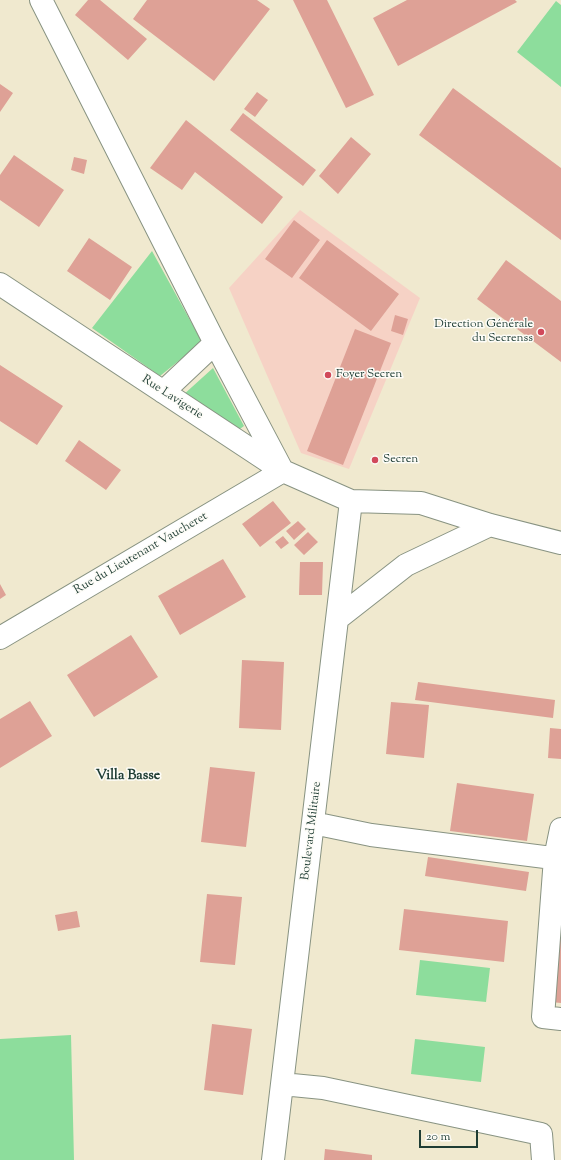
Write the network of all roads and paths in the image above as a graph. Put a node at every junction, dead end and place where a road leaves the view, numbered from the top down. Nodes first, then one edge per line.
1 (41, 0) edge
2 (0, 284) edge
3 (215, 343) junction
4 (163, 392) junction
5 (283, 471) junction
6 (351, 501) junction
7 (490, 525) junction
8 (561, 543) edge
9 (337, 619) junction
10 (0, 638) edge
11 (312, 823) junction
12 (561, 829) edge
13 (558, 858) edge
14 (561, 1019) edge
15 (282, 1084) junction
16 (273, 1160) edge
17 (543, 1160) edge

1 - 3 street
2 - 4 street, Rue Lavigerie
3 - 4 street
3 - 5 street
4 - 5 street, Rue Lavigerie
5 - 6 street, Rue Lavigerie
5 - 10 street, Rue du Lieutenant Vaucheret
6 - 7 street
6 - 9 street, Boulevard Militaire
7 - 8 street
7 - 9 street
9 - 11 street, Boulevard Militaire
11 - 13 street
11 - 15 street, Boulevard Militaire
12 - 13 street
13 - 14 street
15 - 16 street, Boulevard Militaire
15 - 17 street

